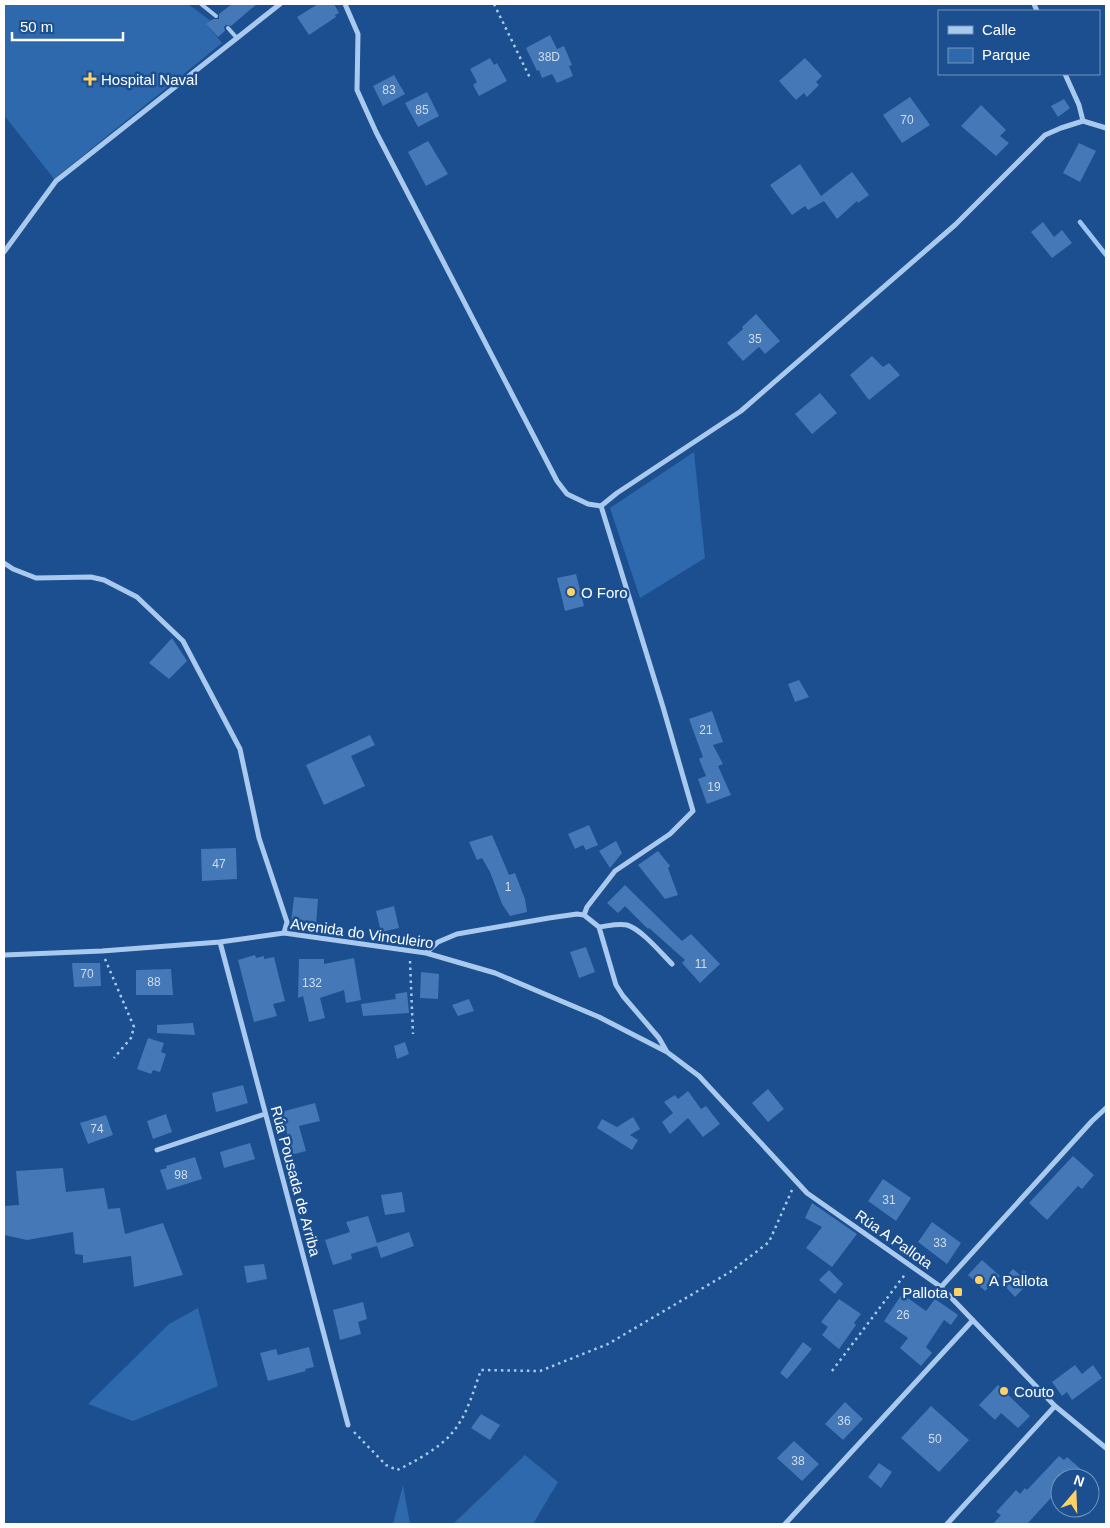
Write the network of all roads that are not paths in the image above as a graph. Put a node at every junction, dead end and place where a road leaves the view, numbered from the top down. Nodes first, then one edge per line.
1 (204, 4) edge
2 (280, 4) edge
3 (346, 4) edge
4 (216, 16) dead end
5 (228, 28) dead end
6 (236, 37) junction
7 (1065, 75) edge
8 (1083, 121) junction
9 (1106, 128) edge
10 (4, 252) edge
11 (601, 506) junction
12 (4, 563) edge
13 (584, 915) junction
14 (599, 927) junction
15 (284, 934) junction
16 (220, 942) junction
17 (426, 953) junction
18 (4, 955) edge
19 (672, 964) dead end
20 (667, 1052) junction
21 (1106, 1108) edge
22 (265, 1114) junction
23 (157, 1150) dead end
24 (941, 1287) junction
25 (973, 1320) junction
26 (1055, 1406) junction
27 (348, 1425) road end
28 (1106, 1448) edge
29 (784, 1524) edge
30 (947, 1524) edge

1 - 4 lane
2 - 6 street
3 - 11 street
5 - 6 lane
6 - 10 street
7 - 8 street
8 - 9 street
8 - 11 street
11 - 13 street
12 - 15 street
13 - 14 street
13 - 17 street
14 - 19 street
14 - 20 street
15 - 16 street, Avenida do Vinculeiro
15 - 17 street, Avenida do Vinculeiro
16 - 18 street, Avenida do Vinculeiro
16 - 22 street, Rúa Pousada de Arriba
17 - 20 street, Avenida do Vinculeiro
20 - 24 street, Rúa A Pallota
21 - 24 street
22 - 23 street
22 - 27 street, Rúa Pousada de Arriba
24 - 25 street, Rúa A Pallota
25 - 26 street, Rúa A Pallota
25 - 29 street
26 - 28 street, Rúa A Pallota
26 - 30 street

